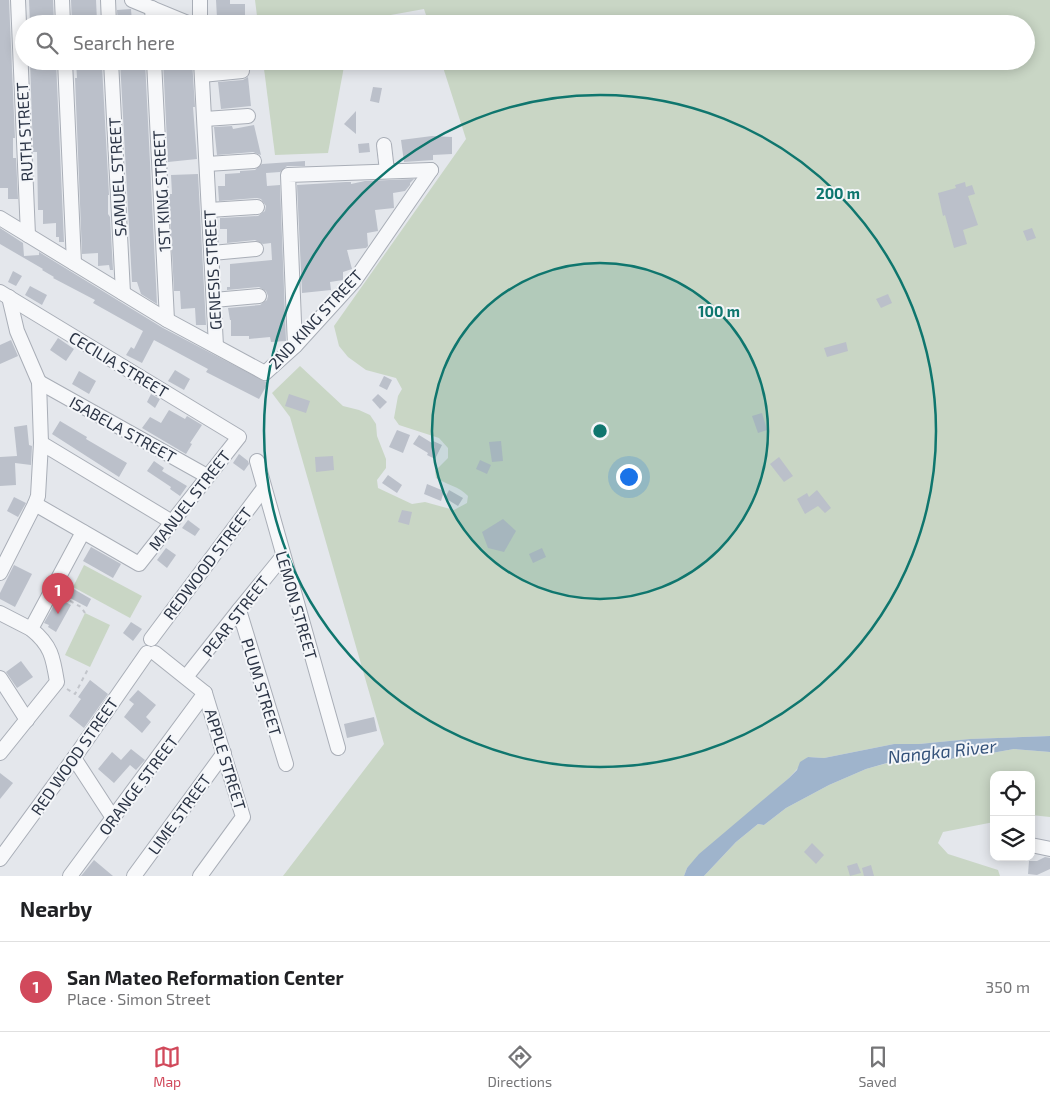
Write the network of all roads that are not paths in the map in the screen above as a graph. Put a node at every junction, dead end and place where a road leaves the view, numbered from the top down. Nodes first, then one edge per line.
1 (18, 0) edge
2 (62, 0) edge
3 (108, 0) edge
4 (132, 0) edge
5 (200, 0) edge
6 (152, 8) junction
7 (19, 15) edge
8 (63, 15) edge
9 (109, 15) edge
10 (152, 15) edge
11 (169, 15) edge
12 (200, 15) edge
13 (21, 70) edge
14 (65, 70) edge
15 (111, 70) edge
16 (154, 70) edge
17 (202, 70) edge
18 (229, 70) edge
19 (242, 71) dead end
20 (248, 116) dead end
21 (205, 119) junction
22 (384, 145) dead end
23 (254, 161) dead end
24 (207, 164) junction
25 (387, 171) junction
26 (257, 207) dead end
27 (209, 210) junction
28 (0, 218) edge
29 (28, 235) junction
30 (256, 249) dead end
31 (212, 253) junction
32 (74, 263) junction
33 (123, 293) junction
34 (4, 294) edge
35 (259, 296) dead end
36 (214, 300) junction
37 (167, 320) junction
38 (216, 346) junction
39 (295, 346) junction
40 (39, 382) junction
41 (239, 437) joint
42 (41, 443) junction
43 (256, 461) dead end
44 (207, 476) junction
45 (264, 488) junction
46 (35, 504) junction
47 (172, 522) junction
48 (83, 532) junction
49 (283, 556) junction
50 (0, 573) edge
51 (238, 610) junction
52 (0, 614) edge
53 (31, 629) junction
54 (151, 648) junction
55 (0, 678) edge
56 (186, 678) junction
57 (205, 693) junction
58 (28, 720) junction
59 (338, 748) dead end
60 (0, 753) edge
61 (224, 753) junction
62 (74, 758) junction
63 (286, 764) dead end
64 (113, 818) junction
65 (1035, 846) edge
66 (1050, 849) edge
67 (0, 859) edge
68 (70, 876) edge
69 (134, 876) edge
70 (200, 876) edge

1 - 7 street, RUTH STREET
2 - 8 street
3 - 9 street
4 - 6 street
5 - 12 street
6 - 10 street
6 - 11 street
13 - 29 street, RUTH STREET
14 - 32 street
15 - 33 street, SAMUEL STREET
16 - 37 street, 1ST KING STREET
17 - 21 street, GENESIS STREET
18 - 19 street
20 - 21 street
21 - 24 street, GENESIS STREET
22 - 25 street
23 - 24 street
24 - 27 street, GENESIS STREET
25 - 39 street, 2ND KING STREET
25 - 39 street
26 - 27 street
27 - 31 street, GENESIS STREET
28 - 29 street, GENESIS STREET
29 - 32 street, GENESIS STREET
30 - 31 street
31 - 36 street, GENESIS STREET
32 - 33 street, GENESIS STREET
33 - 37 street, GENESIS STREET
34 - 40 street
34 - 41 street, CECILIA STREET
35 - 36 street
36 - 38 street, GENESIS STREET
37 - 38 street, GENESIS STREET
38 - 39 street, 2ND KING STREET
40 - 42 street
40 - 44 street, ISABELA STREET
41 - 44 street, MANUEL STREET
42 - 46 street
42 - 47 street
43 - 45 street, LEMON STREET
44 - 47 street, MANUEL STREET
45 - 49 street, LEMON STREET
45 - 54 street, REDWOOD STREET
46 - 48 street
46 - 50 street
47 - 48 street, MANUEL STREET
48 - 53 street
49 - 51 street, PEAR STREET
49 - 59 street, LEMON STREET
51 - 56 street, PEAR STREET
51 - 63 street, PLUM STREET
52 - 53 street
53 - 58 street
54 - 56 street, APPLE STREET
54 - 62 street, RED WOOD STREET
55 - 58 street
56 - 57 street, APPLE STREET
57 - 61 street, APPLE STREET
57 - 64 street, ORANGE STREET
58 - 60 street
61 - 69 street, LIME STREET
61 - 70 street, APPLE STREET
62 - 64 street
62 - 67 street, RED WOOD STREET
64 - 68 street, ORANGE STREET
65 - 66 street

